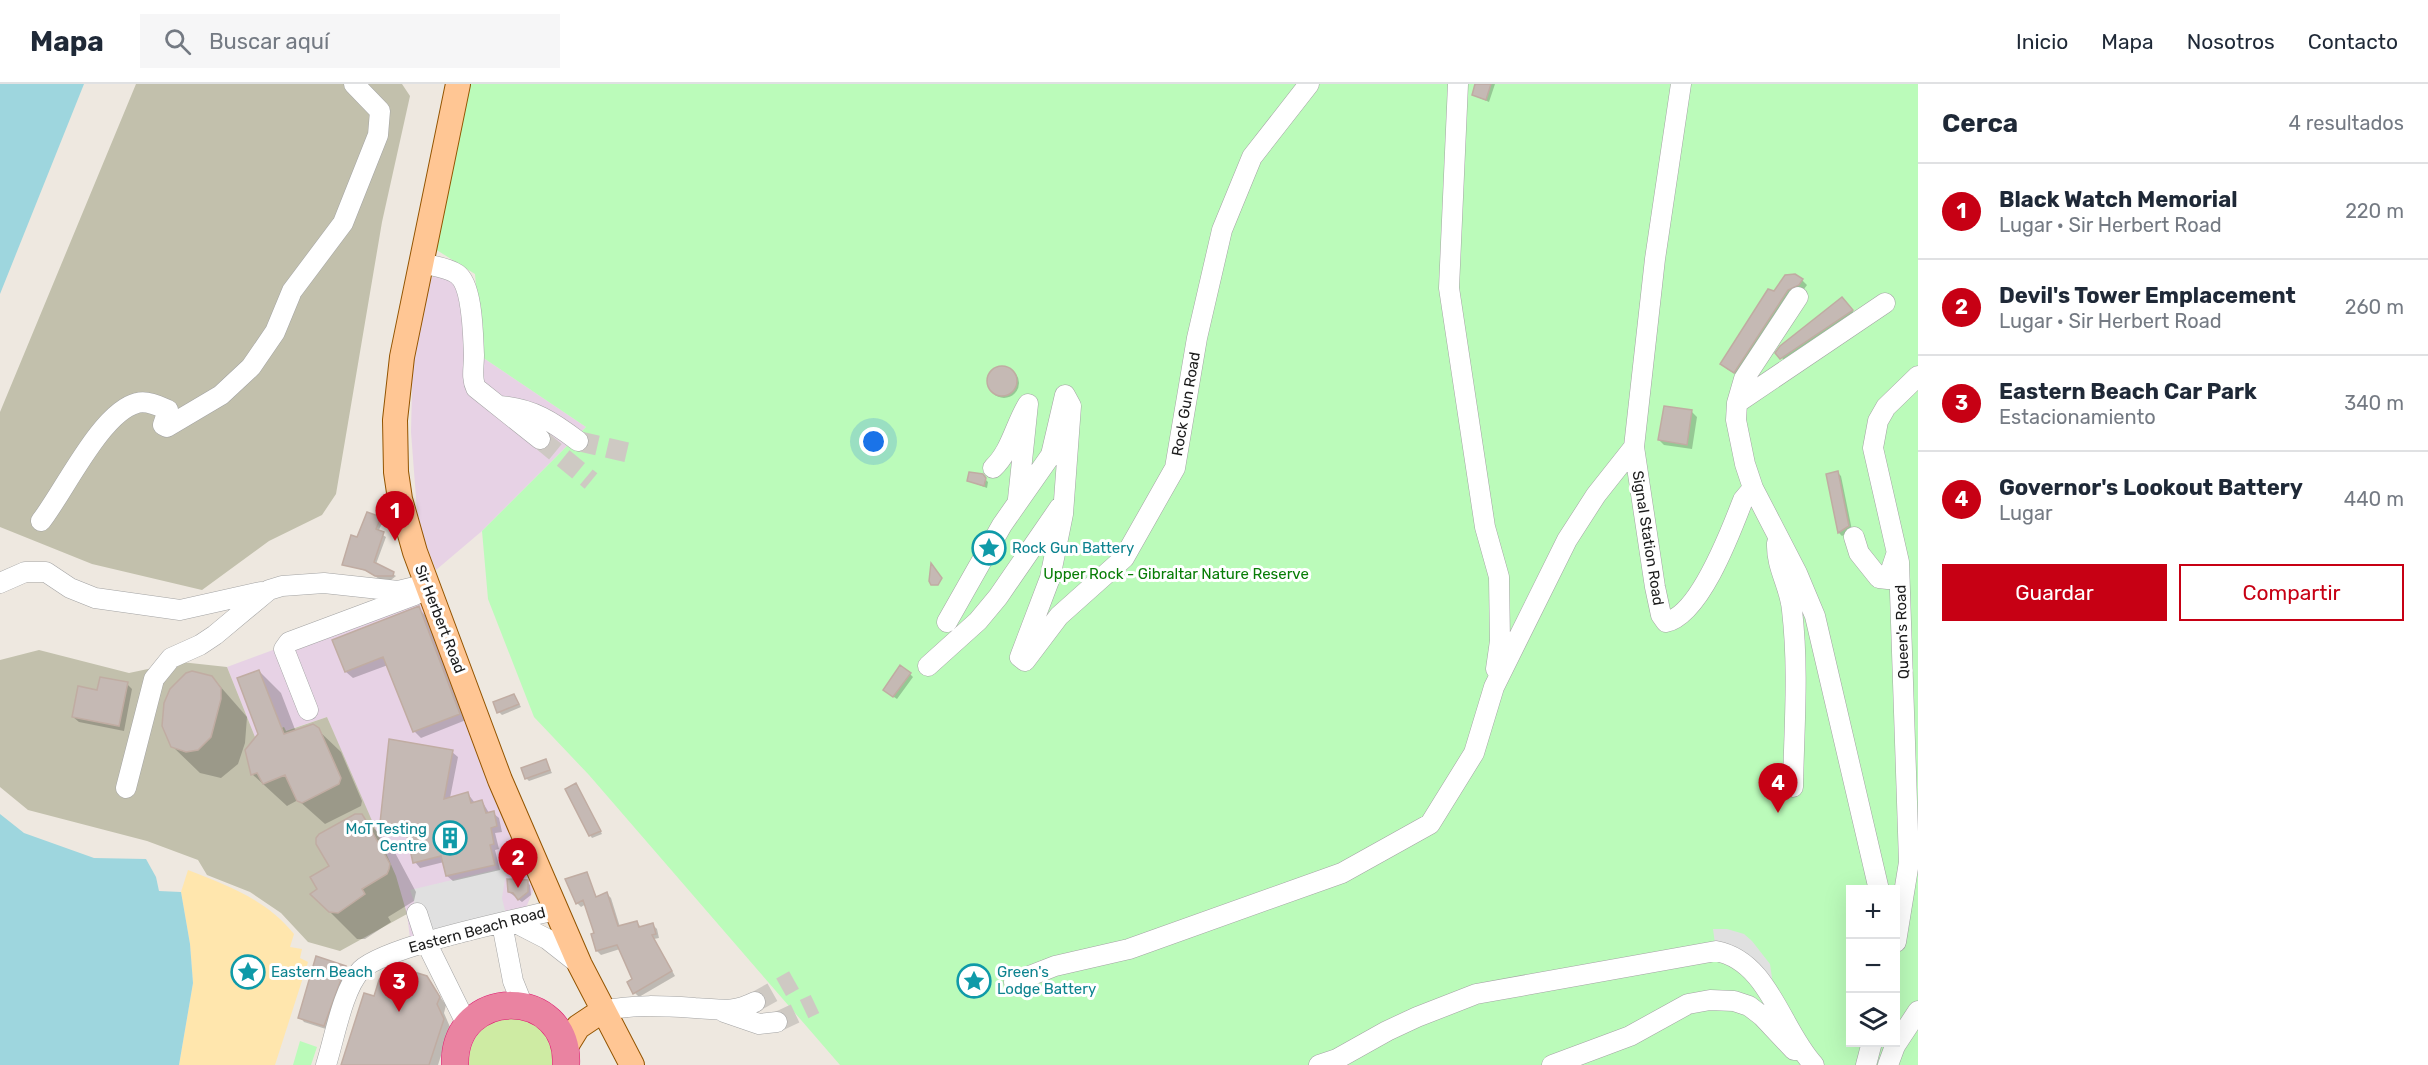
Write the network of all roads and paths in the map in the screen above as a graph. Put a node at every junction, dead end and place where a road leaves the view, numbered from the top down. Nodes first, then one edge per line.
1 (354, 84) edge
2 (458, 84) edge
3 (1309, 84) edge
4 (1458, 84) edge
5 (1681, 84) edge
6 (421, 263) junction
7 (1798, 297) dead end
8 (1886, 303) dead end
9 (1918, 376) edge
10 (1737, 403) junction
11 (500, 406) junction
12 (540, 439) tunnel mouth
13 (578, 441) tunnel mouth
14 (1634, 447) junction
15 (993, 468) dead end
16 (1753, 488) junction
17 (1017, 501) junction
18 (1064, 502) junction
19 (41, 521) dead end
20 (1777, 537) junction
21 (1854, 537) dead end
22 (1896, 552) junction
23 (0, 583) edge
24 (428, 587) junction
25 (269, 590) junction
26 (947, 621) dead end
27 (927, 666) dead end
28 (1494, 687) junction
29 (308, 710) dead end
30 (1794, 735) junction
31 (1782, 767) dead end
32 (1793, 787) dead end
33 (126, 788) dead end
34 (540, 873) junction
35 (1878, 885) edge
36 (555, 910) junction
37 (417, 913) dead end
38 (513, 921) junction
39 (1896, 939) edge
40 (427, 944) junction
41 (580, 965) junction
42 (1014, 982) dead end
43 (755, 1002) tunnel mouth
44 (523, 1006) junction
45 (602, 1011) junction
46 (1918, 1011) edge
47 (724, 1012) junction
48 (777, 1022) tunnel mouth
49 (463, 1031) junction
50 (570, 1047) edge
51 (1871, 1047) edge
52 (1811, 1061) edge
53 (629, 1062) edge
54 (326, 1065) edge
55 (455, 1065) edge
56 (1319, 1065) edge
57 (1552, 1065) edge
58 (1866, 1065) edge
59 (1888, 1065) edge

1 - 19 street
2 - 6 main road, Sir Herbert Road
3 - 18 street, Rock Gun Road
4 - 28 street
5 - 14 street, Signal Station Road
6 - 11 street
6 - 24 main road, Sir Herbert Road
7 - 10 street
8 - 10 street
9 - 22 street, Queen's Road
10 - 16 street
11 - 12 street
11 - 13 street
14 - 16 street, Signal Station Road
14 - 28 street
15 - 17 street
16 - 20 street
17 - 18 street, Rock Gun Road
17 - 26 street
18 - 27 street
20 - 30 street
20 - 35 street
21 - 22 street
22 - 39 street, Queen's Road
23 - 25 street
24 - 25 street
24 - 29 street
24 - 34 main road, Sir Herbert Road
25 - 33 street
28 - 42 street
30 - 31 street
30 - 32 street
34 - 36 main road, Sir Herbert Road
34 - 38 street
36 - 38 street, Eastern Beach Road
36 - 41 main road, Sir Herbert Road
37 - 40 street
38 - 40 street, Eastern Beach Road
38 - 41 street
38 - 44 street
40 - 49 street
40 - 54 street, Eastern Beach Road
41 - 45 main road, Sir Herbert Road
43 - 47 street
44 - 49 highway
44 - 50 highway
45 - 47 street
45 - 50 main road
45 - 53 main road, Sir Herbert Road
46 - 59 street
47 - 48 street
49 - 55 highway
51 - 58 street
52 - 56 street
52 - 57 street

